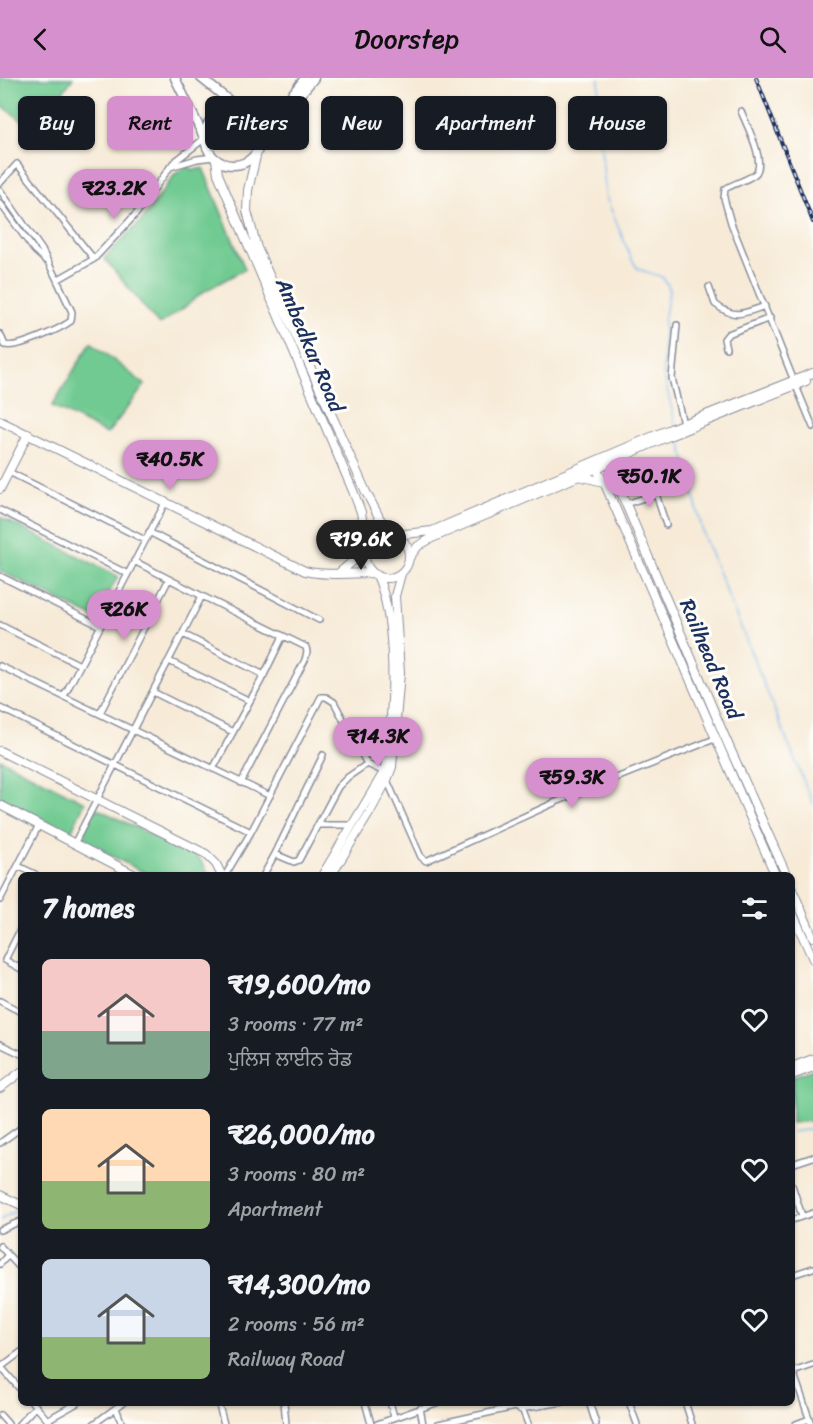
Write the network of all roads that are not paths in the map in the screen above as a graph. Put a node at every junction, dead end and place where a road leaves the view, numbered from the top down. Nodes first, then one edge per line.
1 (174, 78) edge
2 (201, 78) edge
3 (305, 78) edge
4 (314, 78) edge
5 (224, 96) edge
6 (290, 96) edge
7 (299, 96) edge
8 (741, 111) dead end
9 (205, 138) joint
10 (211, 150) edge
11 (257, 150) edge
12 (258, 150) edge
13 (215, 158) junction
14 (170, 167) junction
15 (0, 183) edge
16 (0, 190) edge
17 (0, 203) edge
18 (94, 259) junction
19 (47, 262) junction
20 (57, 280) junction
21 (708, 287) dead end
22 (765, 306) junction
23 (770, 318) junction
24 (677, 326) dead end
25 (0, 334) edge
26 (726, 348) dead end
27 (813, 373) edge
28 (813, 378) edge
29 (795, 383) junction
30 (0, 421) edge
31 (681, 427) junction
32 (813, 427) edge
33 (670, 433) junction
34 (28, 434) junction
35 (619, 458) junction
36 (607, 460) junction
37 (595, 466) junction
38 (5, 474) edge
39 (579, 476) junction
40 (614, 476) junction
41 (603, 482) junction
42 (0, 489) edge
43 (165, 503) junction
44 (626, 504) junction
45 (0, 510) edge
46 (666, 525) dead end
47 (149, 532) junction
48 (394, 535) junction
49 (145, 540) junction
50 (365, 549) junction
51 (409, 558) junction
52 (134, 561) junction
53 (340, 572) junction
54 (128, 574) junction
55 (375, 574) junction
56 (401, 574) junction
57 (0, 576) edge
58 (169, 579) junction
59 (202, 596) junction
60 (319, 620) dead end
61 (0, 625) edge
62 (100, 626) junction
63 (183, 633) junction
64 (283, 636) junction
65 (169, 661) junction
66 (80, 665) junction
67 (0, 666) edge
68 (264, 675) junction
69 (153, 692) junction
70 (64, 696) junction
71 (250, 701) junction
72 (0, 708) edge
73 (100, 713) junction
74 (133, 730) junction
75 (233, 732) junction
76 (724, 735) junction
77 (715, 739) junction
78 (0, 751) edge
79 (323, 755) dead end
80 (367, 764) junction
81 (115, 765) junction
82 (213, 769) junction
83 (386, 776) junction
84 (241, 783) junction
85 (270, 796) junction
86 (98, 799) junction
87 (1, 809) edge
88 (759, 812) junction
89 (749, 816) junction
90 (39, 825) junction
91 (319, 825) junction
92 (352, 825) junction
93 (251, 832) junction
94 (74, 844) junction
95 (275, 854) junction
96 (18, 866) junction
97 (31, 872) edge
98 (129, 872) edge
99 (220, 872) edge
100 (223, 872) edge
101 (265, 872) edge
102 (324, 872) edge
103 (333, 872) edge
104 (774, 872) edge
105 (785, 872) edge
106 (795, 896) edge
107 (0, 900) edge
108 (795, 919) edge
109 (18, 933) edge
110 (813, 937) edge
111 (2, 959) edge
112 (813, 959) edge
113 (18, 967) edge
114 (0, 1001) edge
115 (18, 1010) edge
116 (0, 1044) edge
117 (18, 1053) edge
118 (813, 1059) edge
119 (813, 1066) edge
120 (797, 1068) edge
121 (18, 1074) edge
122 (0, 1088) edge
123 (18, 1130) edge
124 (0, 1143) edge
125 (813, 1157) edge
126 (795, 1163) edge
127 (795, 1194) edge
128 (0, 1195) edge
129 (18, 1204) edge
130 (813, 1212) edge
131 (802, 1216) junction
132 (795, 1219) edge
133 (18, 1222) edge
134 (0, 1230) edge
135 (0, 1246) edge
136 (9, 1255) junction
137 (0, 1264) edge
138 (18, 1266) edge
139 (813, 1268) edge
140 (795, 1274) edge
141 (18, 1354) edge
142 (813, 1365) edge
143 (1, 1366) edge
144 (795, 1370) edge
145 (6, 1373) junction
146 (795, 1376) edge
147 (0, 1379) edge
148 (18, 1386) edge
149 (33, 1406) edge
150 (36, 1406) edge
151 (73, 1406) edge
152 (119, 1406) edge
153 (219, 1406) edge
154 (284, 1406) edge
155 (366, 1406) edge
156 (391, 1406) edge
157 (417, 1406) edge
158 (428, 1406) edge
159 (538, 1406) edge
160 (590, 1406) edge
161 (630, 1406) edge
162 (686, 1406) edge
163 (813, 1406) edge
164 (116, 1408) junction
165 (806, 1408) junction
166 (419, 1409) junction
167 (520, 1409) junction
168 (0, 1415) edge
169 (394, 1417) junction
170 (49, 1422) edge
171 (810, 1422) edge
172 (285, 1423) edge
173 (8, 1424) edge
174 (20, 1424) edge
175 (94, 1424) edge
176 (122, 1424) edge
177 (224, 1424) edge
178 (278, 1424) edge
179 (371, 1424) edge
180 (378, 1424) edge
181 (423, 1424) edge
182 (438, 1424) edge
183 (528, 1424) edge
184 (596, 1424) edge
185 (637, 1424) edge
186 (692, 1424) edge
187 (796, 1424) edge

1 - 9 main road
2 - 5 main road
3 - 6 main road
4 - 7 main road
8 - 22 street
9 - 14 street
10 - 13 main road
11 - 13 main road
12 - 48 main road
13 - 14 street
13 - 50 main road, Ambedkar Road
14 - 18 street
15 - 18 street
16 - 19 street
17 - 19 street
18 - 20 street
19 - 20 street
20 - 25 street
21 - 22 street
22 - 23 street
23 - 26 street
23 - 29 street
24 - 31 street
27 - 29 main road
28 - 29 main road
29 - 31 main road
29 - 32 street
30 - 34 main road
31 - 33 main road
33 - 35 main road
33 - 36 main road
34 - 38 main road
34 - 43 main road
35 - 36 main road
35 - 40 main road
36 - 37 main road
36 - 40 main road, Railhead Road
37 - 39 main road
37 - 41 main road, Railhead Road
37 - 48 main road
38 - 42 main road
38 - 49 street
39 - 41 main road
39 - 51 main road
40 - 44 main road, Railhead Road
41 - 77 main road, Railhead Road
43 - 47 street
43 - 53 main road
44 - 46 street
44 - 76 main road, Railhead Road
45 - 54 street
47 - 49 street
47 - 60 street
48 - 50 main road
48 - 51 main road
49 - 52 street
50 - 53 main road
50 - 55 main road
51 - 56 main road
52 - 54 street
52 - 58 street
53 - 55 main road
54 - 62 street
55 - 56 main road
55 - 83 main road
56 - 83 main road
57 - 62 street
58 - 59 street
58 - 73 street
59 - 63 street
59 - 64 street
61 - 66 street
62 - 66 street
63 - 65 street
63 - 68 street
64 - 68 street
64 - 84 street
65 - 69 street
65 - 71 street
66 - 70 street
67 - 70 street
68 - 71 street
69 - 74 street
69 - 75 street
70 - 73 street
71 - 75 street
72 - 81 street
73 - 74 street
74 - 81 street
74 - 82 street
75 - 82 street
76 - 77 street
76 - 88 main road, Railhead Road
77 - 83 street
77 - 89 main road, Railhead Road
78 - 86 main road
79 - 95 street
80 - 83 street
80 - 85 street
80 - 91 street
81 - 86 street
81 - 93 street
82 - 84 street
83 - 92 main road
83 - 103 main road
84 - 85 street
85 - 93 street
86 - 94 street
86 - 99 main road
87 - 90 main road
88 - 89 main road
88 - 105 main road, Railhead Road
89 - 104 main road, Railhead Road
90 - 94 main road
90 - 96 street
91 - 92 street
91 - 95 street
92 - 102 main road
93 - 100 street
94 - 98 main road
95 - 101 street
96 - 97 street
96 - 107 street
106 - 110 main road
108 - 112 main road
109 - 111 street
111 - 113 street
114 - 115 street
116 - 117 street
118 - 120 main road
119 - 120 main road
121 - 122 main road
123 - 124 street
125 - 126 street
127 - 131 street
128 - 129 main road
130 - 131 street
131 - 132 street
133 - 134 street
135 - 136 street
136 - 137 street
136 - 138 street
139 - 140 street
141 - 143 street
142 - 144 street
143 - 145 street
145 - 147 street
145 - 148 street
146 - 165 street
149 - 174 street
150 - 170 street
151 - 170 street
152 - 164 street
153 - 177 street
154 - 172 street
155 - 179 street
156 - 169 street
157 - 166 street
158 - 166 street
159 - 167 street
160 - 184 street
161 - 185 street
162 - 186 street
163 - 165 street
164 - 175 street
164 - 176 street
165 - 171 street
166 - 169 street
166 - 181 street
167 - 182 street
167 - 183 street
168 - 173 street
169 - 180 street
171 - 187 street
172 - 178 street

